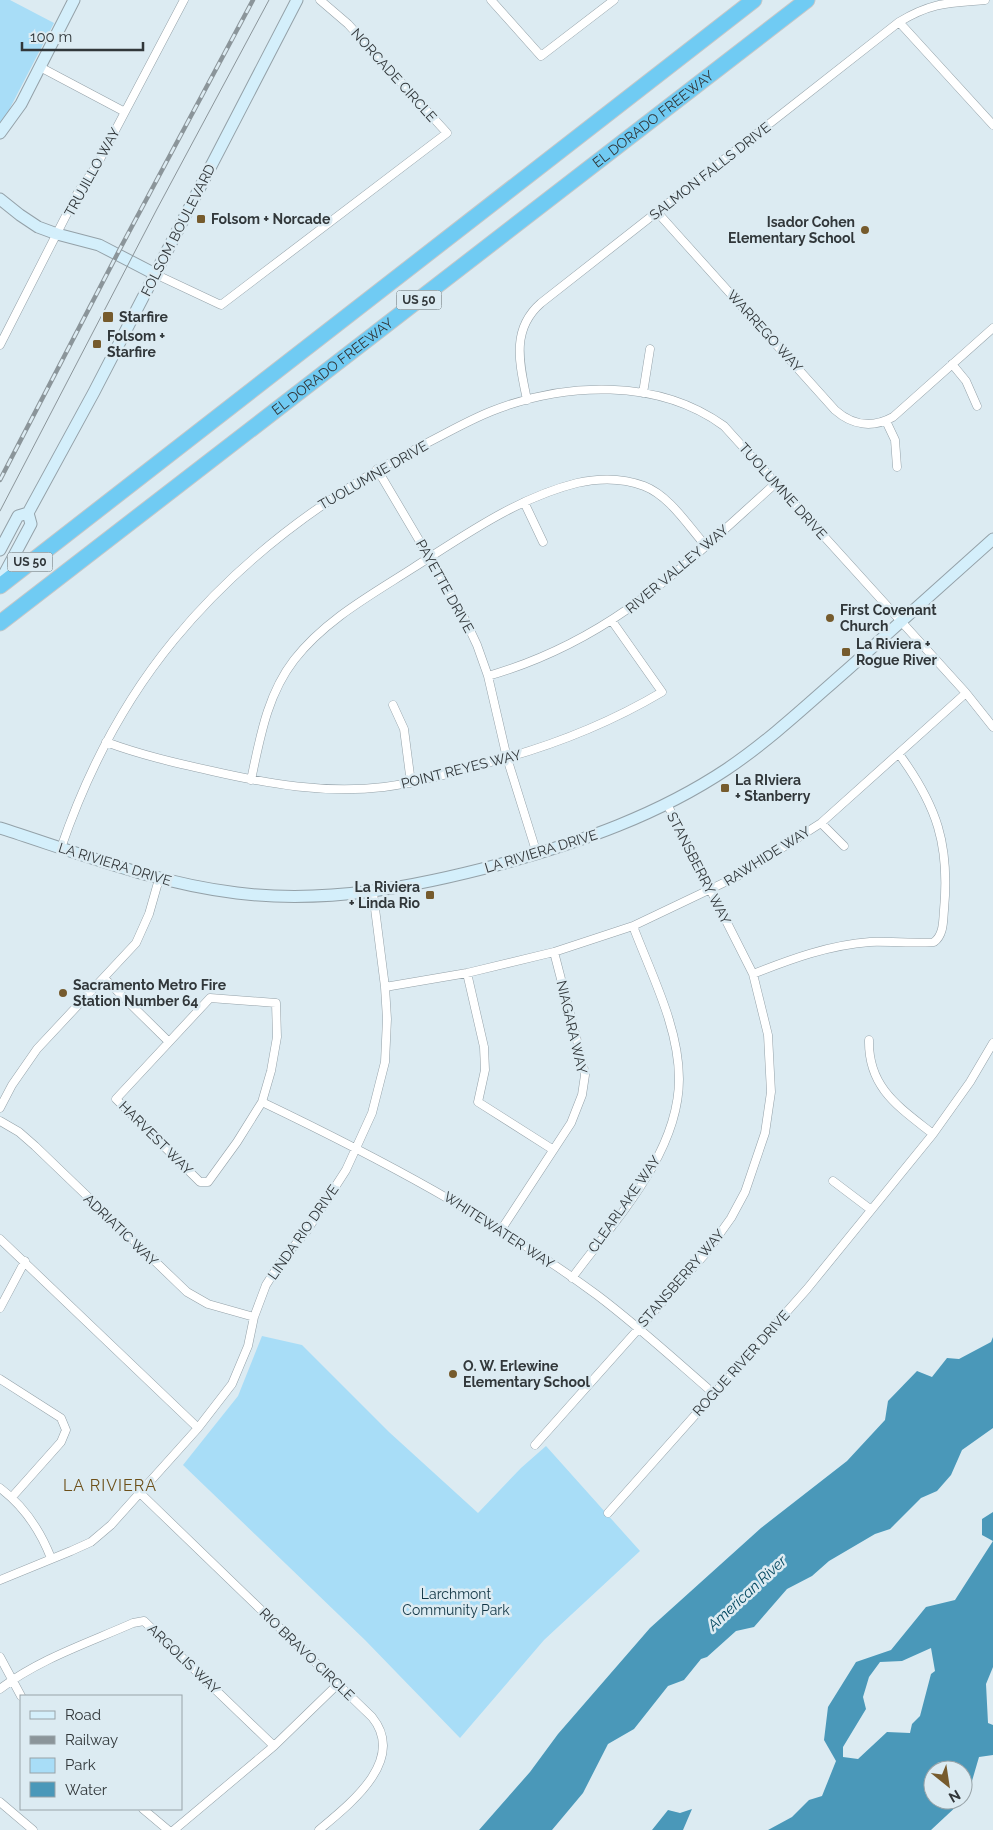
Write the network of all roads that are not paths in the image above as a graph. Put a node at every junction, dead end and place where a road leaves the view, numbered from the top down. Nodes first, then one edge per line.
1 (74, 0) edge
2 (184, 0) edge
3 (297, 0) edge
4 (320, 0) edge
5 (491, 0) edge
6 (614, 0) edge
7 (754, 0) edge
8 (807, 0) edge
9 (973, 0) edge
10 (985, 0) edge
11 (899, 22) junction
12 (40, 67) junction
13 (125, 112) junction
14 (993, 125) edge
15 (0, 133) edge
16 (0, 199) edge
17 (657, 212) junction
18 (57, 234) junction
19 (155, 274) junction
20 (993, 328) edge
21 (0, 345) edge
22 (650, 349) dead end
23 (952, 364) junction
24 (644, 393) junction
25 (527, 400) junction
26 (977, 406) dead end
27 (886, 421) junction
28 (897, 467) dead end
29 (377, 469) junction
30 (776, 483) junction
31 (524, 502) junction
32 (28, 513) junction
33 (993, 539) edge
34 (543, 542) dead end
35 (706, 546) junction
36 (0, 550) edge
37 (430, 558) junction
38 (0, 584) edge
39 (612, 621) junction
40 (900, 622) junction
41 (0, 623) edge
42 (488, 676) junction
43 (966, 693) junction
44 (394, 705) dead end
45 (993, 727) edge
46 (106, 742) junction
47 (899, 754) junction
48 (507, 758) junction
49 (251, 780) junction
50 (411, 783) junction
51 (667, 804) junction
52 (821, 822) junction
53 (0, 828) edge
54 (844, 846) dead end
55 (61, 848) junction
56 (537, 854) junction
57 (159, 880) junction
58 (710, 890) junction
59 (373, 893) junction
60 (633, 926) junction
61 (554, 952) junction
62 (467, 973) junction
63 (753, 974) junction
64 (104, 978) junction
65 (385, 988) junction
66 (870, 1040) dead end
67 (168, 1041) junction
68 (993, 1043) edge
69 (262, 1102) junction
70 (0, 1108) edge
71 (0, 1121) edge
72 (933, 1134) junction
73 (357, 1148) junction
74 (552, 1149) junction
75 (833, 1180) dead end
76 (870, 1209) junction
77 (501, 1230) junction
78 (0, 1239) edge
79 (25, 1261) junction
80 (572, 1278) junction
81 (0, 1308) edge
82 (254, 1317) junction
83 (638, 1328) junction
84 (0, 1379) edge
85 (714, 1393) junction
86 (198, 1428) junction
87 (535, 1445) dead end
88 (0, 1488) edge
89 (141, 1494) junction
90 (12, 1497) junction
91 (608, 1513) dead end
92 (51, 1558) junction
93 (0, 1580) edge
94 (0, 1657) edge
95 (12, 1680) junction
96 (338, 1684) junction
97 (0, 1689) edge
98 (21, 1695) edge
99 (274, 1746) junction
100 (0, 1802) edge
101 (144, 1810) edge
102 (33, 1830) edge
103 (168, 1830) edge
104 (174, 1830) edge
105 (319, 1830) edge

1 - 12 street
2 - 13 street, TRUJILLO WAY
3 - 19 street, FOLSOM BOULEVARD
4 - 19 street, NORCADE CIRCLE
5 - 6 street
7 - 38 highway, US 50
8 - 41 highway, EL DORADO FREEWAY / US 50
9 - 10 street, SALMON FALLS DRIVE
9 - 11 street, SALMON FALLS DRIVE
11 - 14 street
11 - 17 street, SALMON FALLS DRIVE
12 - 13 street
12 - 15 street
13 - 18 street, TRUJILLO WAY
16 - 18 street
17 - 25 street, SALMON FALLS DRIVE
17 - 27 street, WARREGO WAY
18 - 19 street
18 - 21 street, TRUJILLO WAY
19 - 32 street, FOLSOM BOULEVARD
20 - 23 street
22 - 24 street
23 - 26 street
23 - 27 street
24 - 25 street, TUOLUMNE DRIVE
24 - 30 street, TUOLUMNE DRIVE
25 - 29 street, TUOLUMNE DRIVE
27 - 28 street
29 - 37 street, PAYETTE DRIVE
29 - 46 street, TUOLUMNE DRIVE
30 - 35 street, RIVER VALLEY WAY
30 - 40 street, TUOLUMNE DRIVE
31 - 34 street
31 - 35 street
31 - 37 street
32 - 36 street, FOLSOM BOULEVARD
32 - 38 street, FOLSOM BOULEVARD
33 - 40 street, LA RIVIERA DRIVE
35 - 39 street, RIVER VALLEY WAY
37 - 42 street, PAYETTE DRIVE
37 - 49 street
39 - 42 street, RIVER VALLEY WAY
39 - 48 street, POINT REYES WAY
40 - 43 street
40 - 51 street, LA RIVIERA DRIVE
42 - 48 street, PAYETTE DRIVE
43 - 45 street
43 - 47 street, RAWHIDE WAY
44 - 50 street
46 - 49 street, POINT REYES WAY
46 - 55 street, TUOLUMNE DRIVE
47 - 52 street, RAWHIDE WAY
47 - 63 street
48 - 50 street, POINT REYES WAY
48 - 56 street, PAYETTE DRIVE
49 - 50 street, POINT REYES WAY
51 - 56 street, LA RIVIERA DRIVE
51 - 58 street, STANSBERRY WAY
52 - 54 street
52 - 58 street, RAWHIDE WAY
53 - 55 street, LA RIVIERA DRIVE
55 - 57 street, LA RIVIERA DRIVE
56 - 59 street, LA RIVIERA DRIVE
57 - 59 street, LA RIVIERA DRIVE
57 - 64 street
58 - 60 street, RAWHIDE WAY
58 - 63 street, STANSBERRY WAY
59 - 65 street, LINDA RIO DRIVE
60 - 61 street, RAWHIDE WAY
60 - 80 street, CLEARLAKE WAY
61 - 62 street, RAWHIDE WAY
61 - 74 street, NIAGARA WAY
62 - 65 street, RAWHIDE WAY
62 - 74 street
63 - 83 street, STANSBERRY WAY
64 - 67 street
64 - 70 street
65 - 73 street, LINDA RIO DRIVE
66 - 72 street
67 - 69 street, HARVEST WAY
67 - 69 street, HARVEST WAY
68 - 72 street, ROGUE RIVER DRIVE
69 - 73 street, WHITEWATER WAY
71 - 82 street, ADRIATIC WAY
72 - 76 street, ROGUE RIVER DRIVE
73 - 77 street, WHITEWATER WAY
73 - 82 street, LINDA RIO DRIVE
74 - 77 street, NIAGARA WAY
75 - 76 street
76 - 85 street, ROGUE RIVER DRIVE
77 - 80 street, WHITEWATER WAY
78 - 79 street
79 - 81 street
79 - 86 street
80 - 83 street, WHITEWATER WAY
82 - 86 street, LINDA RIO DRIVE
83 - 85 street, WHITEWATER WAY
83 - 87 street, STANSBERRY WAY
84 - 90 street
85 - 91 street, ROGUE RIVER DRIVE
86 - 89 street, LINDA RIO DRIVE
88 - 90 street
89 - 92 street, LINDA RIO DRIVE
89 - 96 street, RIO BRAVO CIRCLE
90 - 92 street
92 - 93 street, LINDA RIO DRIVE
94 - 95 street
95 - 97 street, ARGOLIS WAY
95 - 98 street
95 - 99 street, ARGOLIS WAY
96 - 99 street
96 - 105 street, RIO BRAVO CIRCLE
99 - 104 street
100 - 102 street
101 - 103 street

